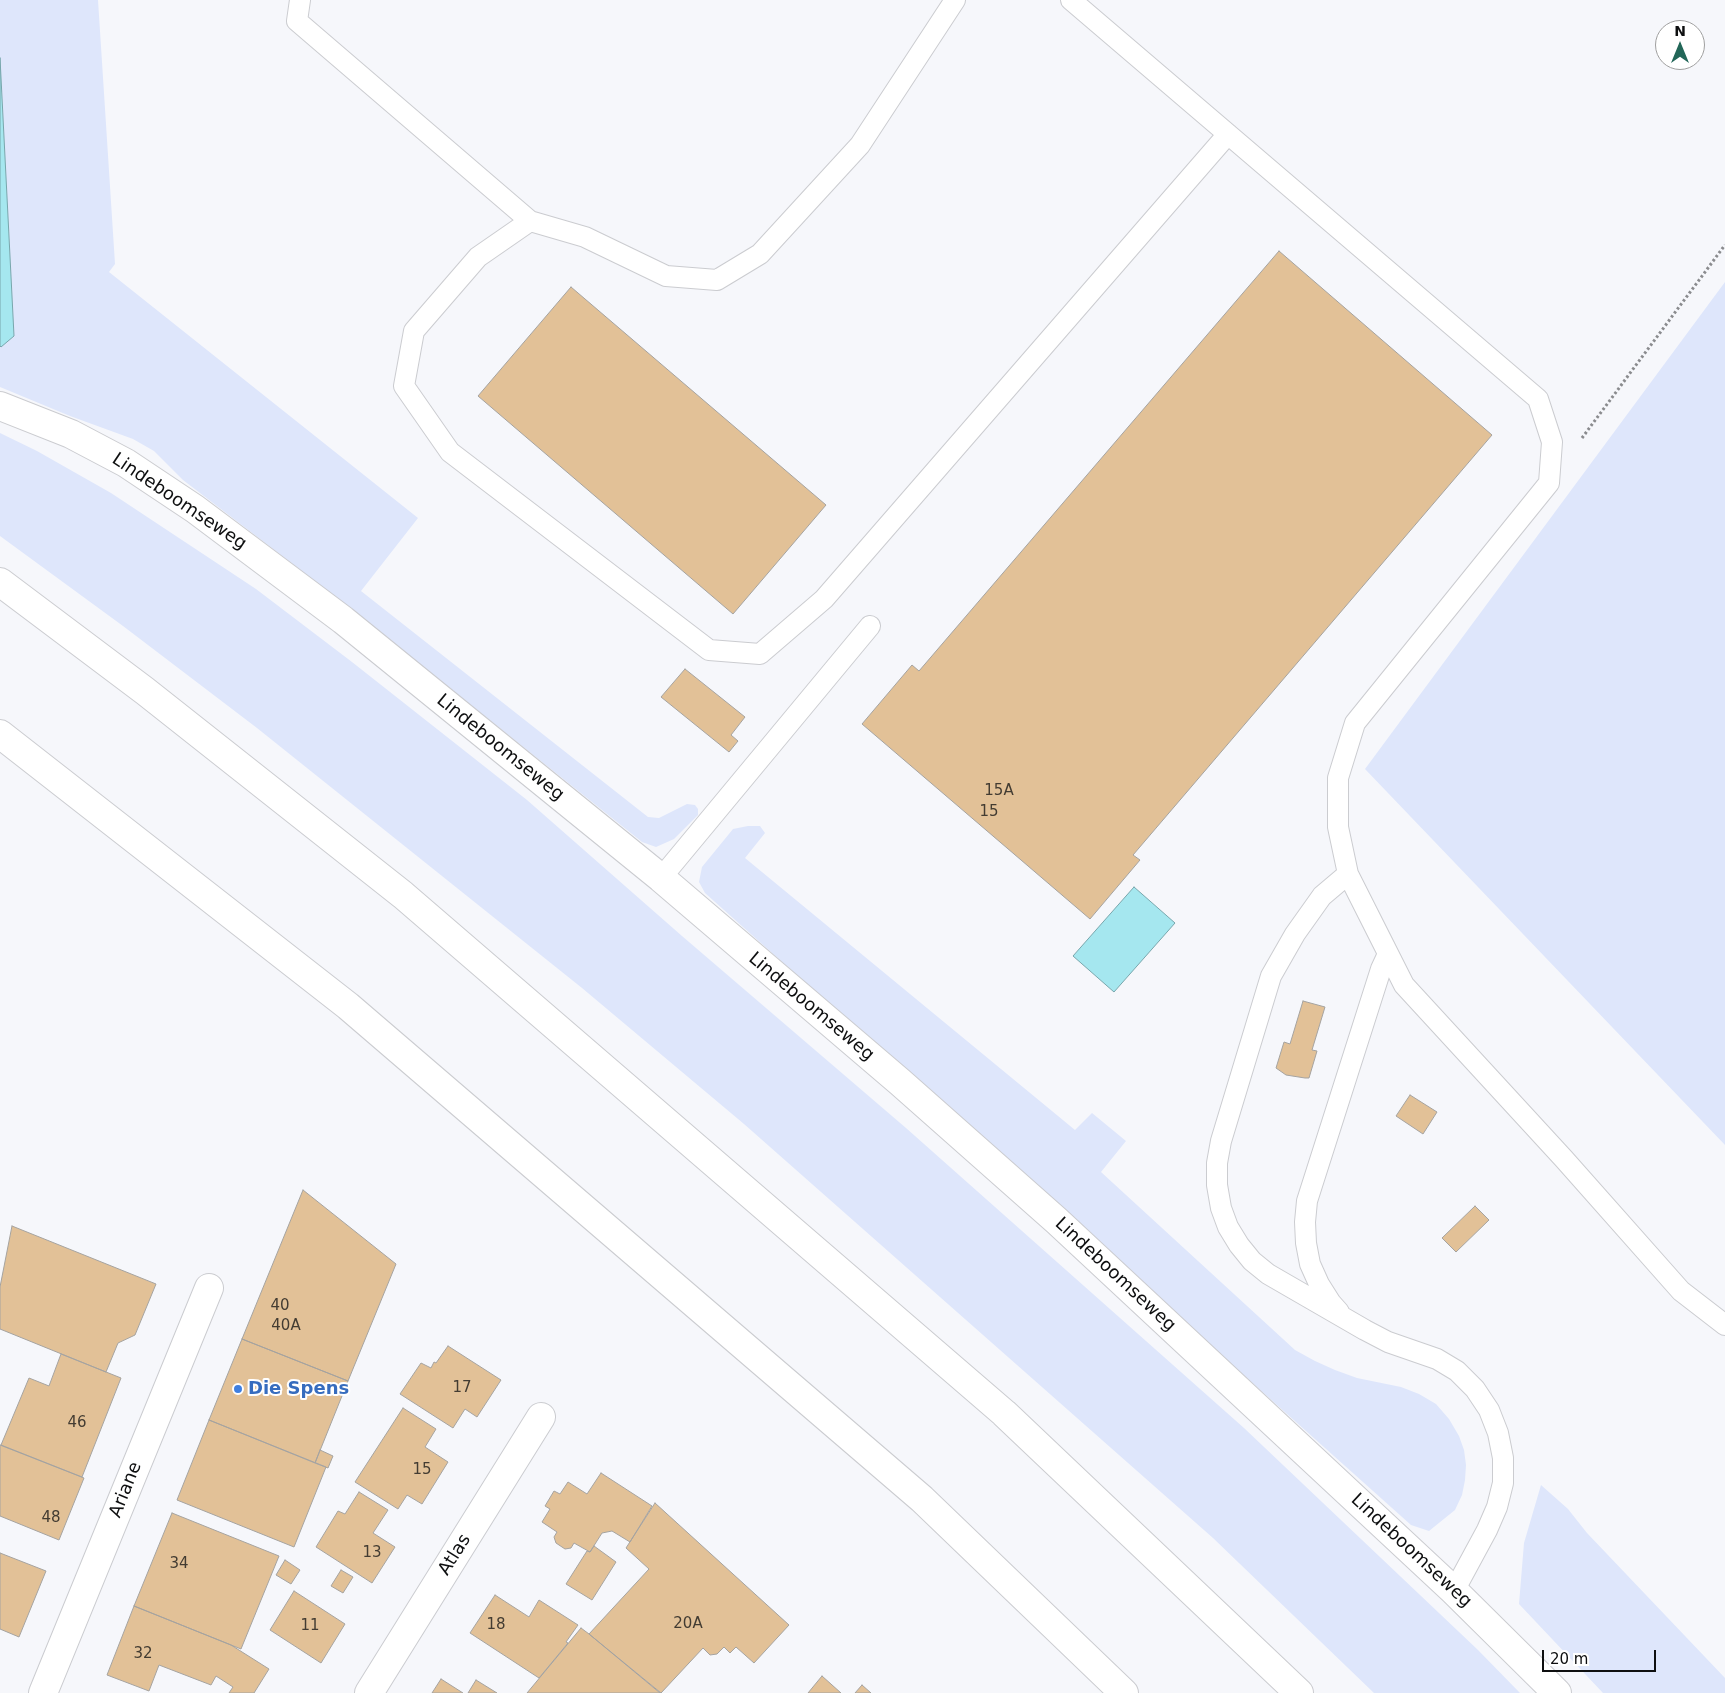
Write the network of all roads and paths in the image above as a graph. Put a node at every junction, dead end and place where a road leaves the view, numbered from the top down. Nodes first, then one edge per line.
1 (300, 0) edge
2 (955, 0) edge
3 (1072, 0) edge
4 (1228, 134) junction
5 (530, 221) junction
6 (1725, 245) edge
7 (0, 406) edge
8 (1549, 483) junction
9 (0, 582) edge
10 (870, 626) dead end
11 (0, 734) edge
12 (1348, 874) junction
13 (661, 878) junction
14 (1388, 954) junction
15 (209, 1288) dead end
16 (1347, 1320) junction
17 (1725, 1325) edge
18 (541, 1417) dead end
19 (1454, 1591) junction
20 (43, 1693) edge
21 (369, 1693) edge
22 (1124, 1693) edge
23 (1299, 1693) edge
24 (1557, 1693) edge

1 - 5 lane
2 - 5 lane
3 - 4 lane
4 - 5 lane
4 - 8 lane
6 - 8 path
7 - 13 main road, Lindeboomseweg
8 - 12 lane
9 - 23 main road
10 - 13 lane
11 - 22 main road
12 - 14 lane
12 - 16 lane
13 - 19 main road, Lindeboomseweg
14 - 16 lane
14 - 17 lane
15 - 20 main road, Ariane
16 - 19 lane
18 - 21 main road, Atlas
19 - 24 main road, Lindeboomseweg

